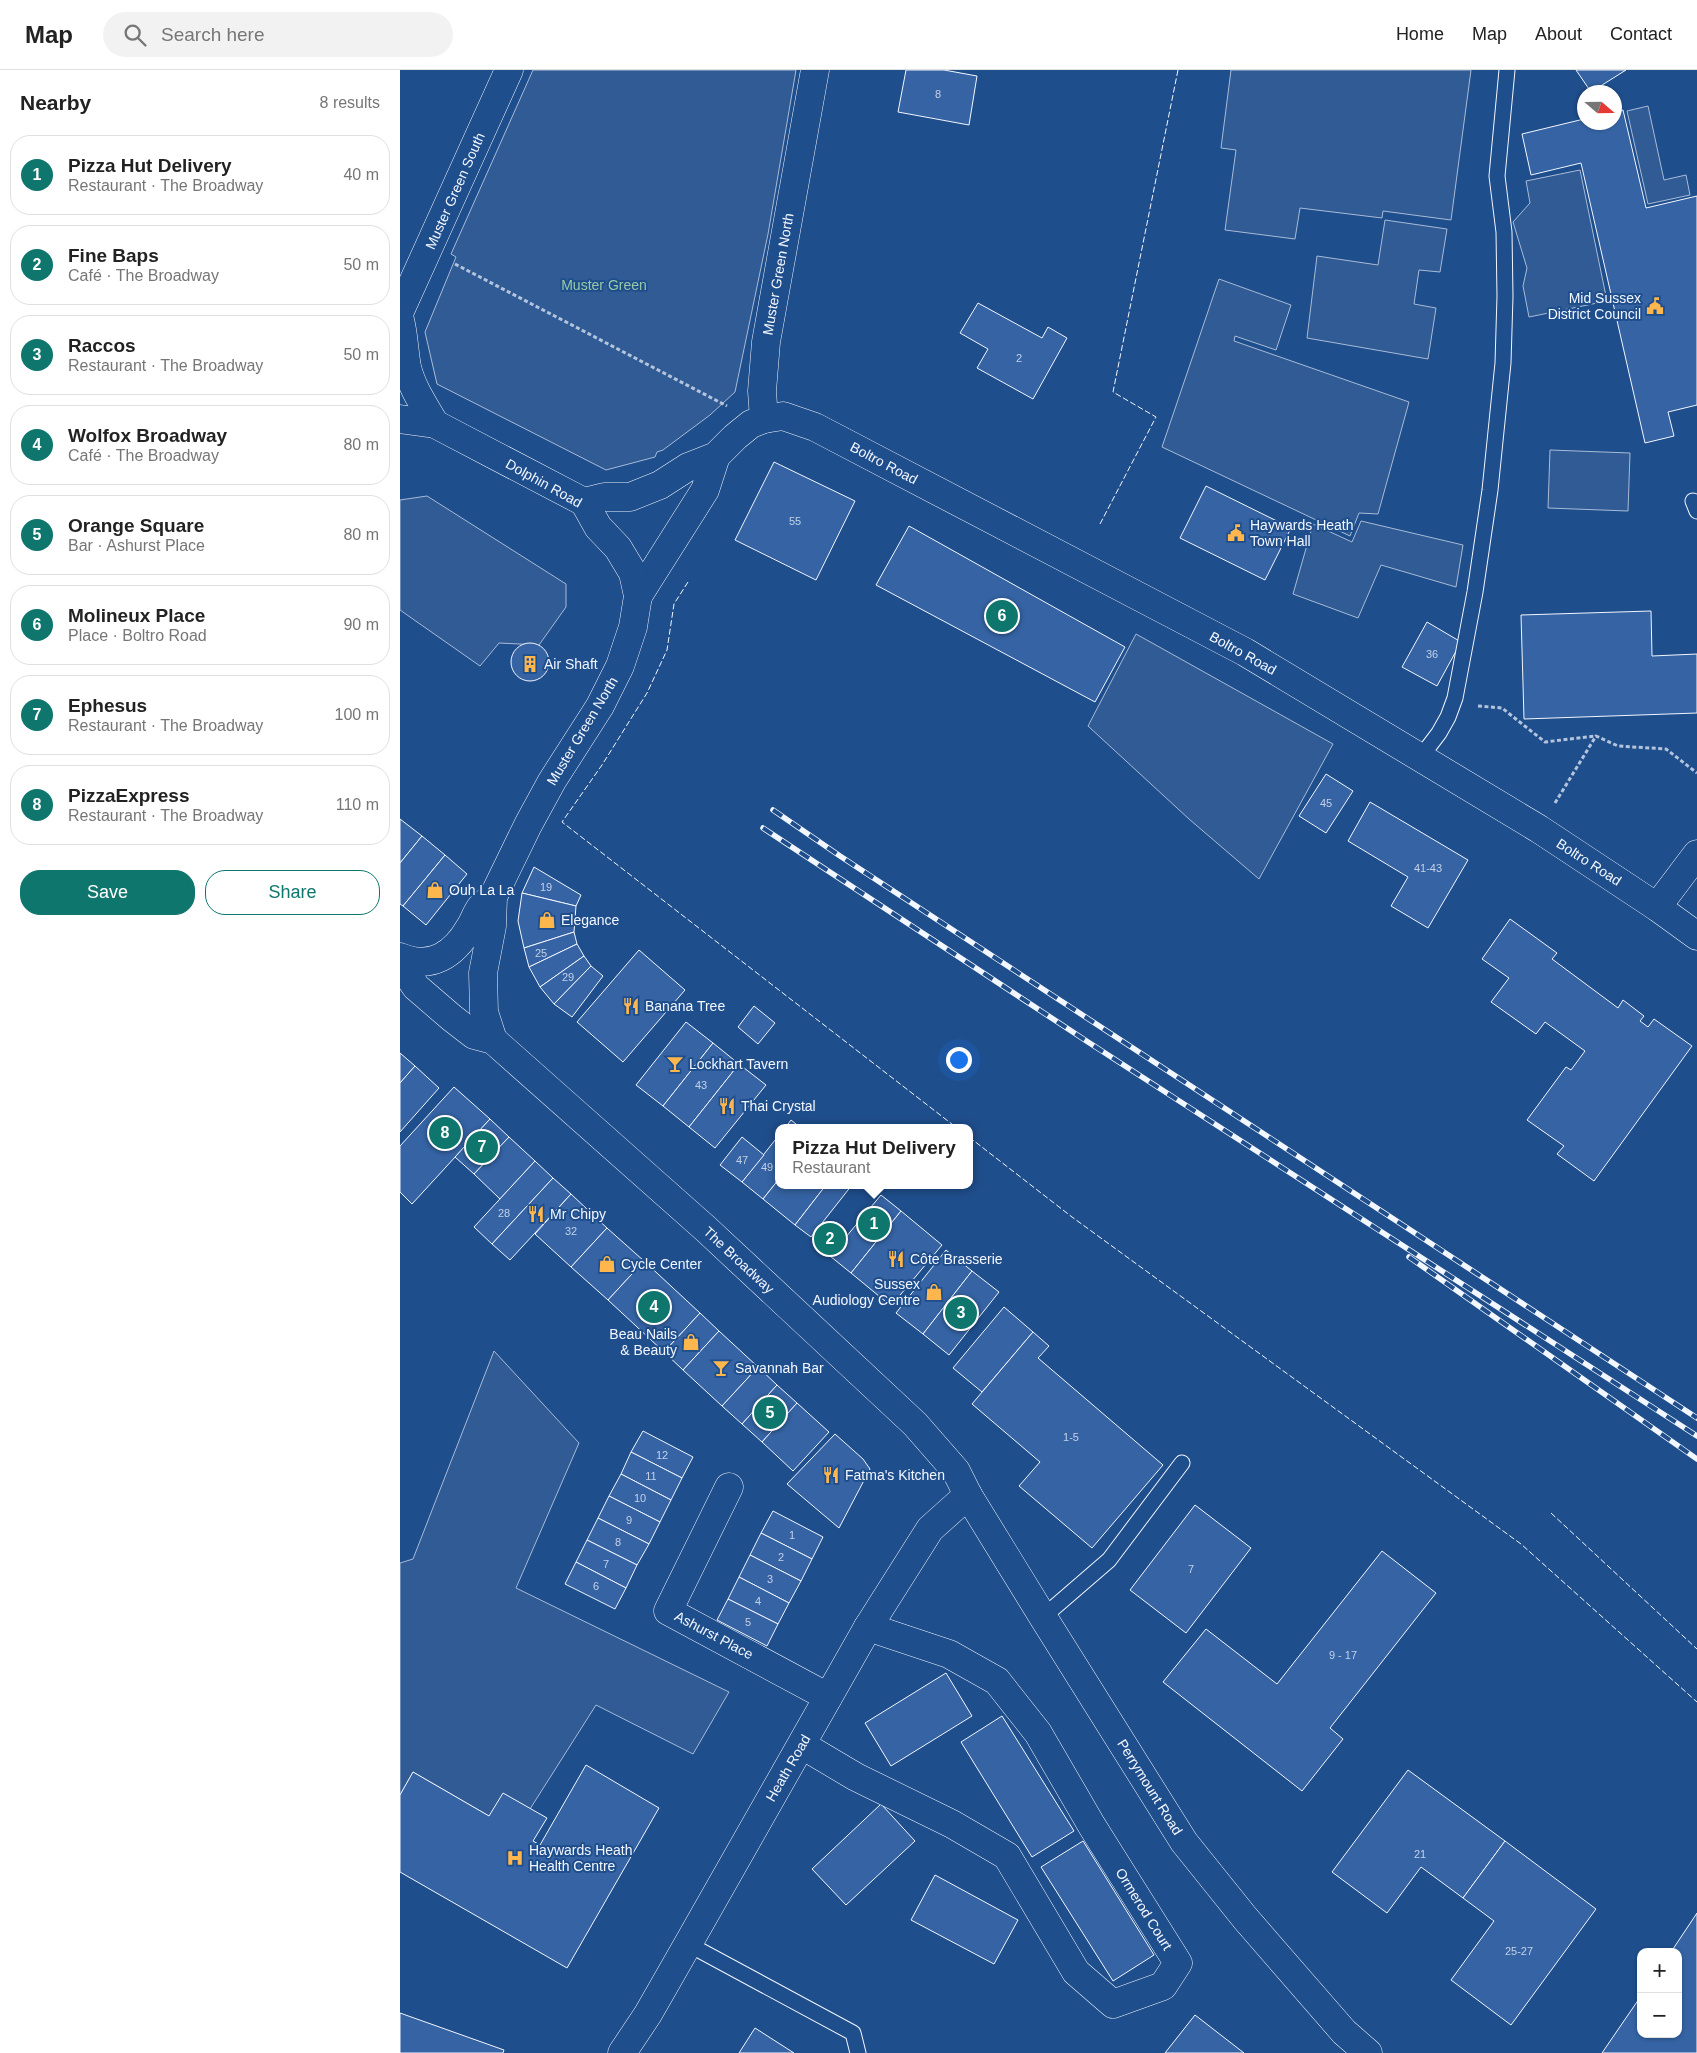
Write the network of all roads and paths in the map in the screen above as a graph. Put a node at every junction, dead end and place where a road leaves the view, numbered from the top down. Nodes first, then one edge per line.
1 (510, 70) edge
2 (815, 70) edge
3 (1507, 70) edge
4 (428, 250) junction
5 (400, 311) edge
6 (400, 320) edge
7 (727, 406) dead end
8 (400, 419) edge
9 (764, 419) junction
10 (435, 424) junction
11 (716, 456) junction
12 (584, 502) junction
13 (638, 596) junction
14 (1453, 704) junction
15 (1596, 736) junction
16 (1420, 758) junction
17 (1697, 773) edge
18 (1539, 829) junction
19 (1697, 854) edge
20 (493, 897) junction
21 (1657, 907) junction
22 (1697, 936) edge
23 (400, 957) edge
24 (400, 964) edge
25 (494, 1040) junction
26 (1182, 1463) dead end
27 (729, 1487) dead end
28 (968, 1495) junction
29 (1043, 1617) junction
30 (868, 1627) junction
31 (828, 1698) junction
32 (802, 1745) junction
33 (688, 1944) junction
34 (622, 2053) edge
35 (858, 2053) edge
36 (1368, 2053) edge

1 - 4 street, Muster Green South
2 - 9 street, Muster Green North
3 - 14 lane
4 - 5 street, Muster Green South
4 - 7 path
6 - 10 street
8 - 10 street, Dolphin Road
9 - 11 street, Muster Green North
9 - 16 street, Boltro Road
10 - 12 street, Dolphin Road
11 - 12 street, Muster Green North
11 - 13 street, Muster Green North
12 - 13 street, Dolphin Road
13 - 20 street, Muster Green North
14 - 15 path
14 - 16 lane
15 - 17 path
15 - 18 path
16 - 18 street, Boltro Road
18 - 21 street, Boltro Road
19 - 21 street
20 - 23 street
20 - 25 street, The Broadway
21 - 22 street, Boltro Road
24 - 25 street, The Broadway
25 - 28 street, The Broadway
26 - 29 lane
27 - 31 street, Ashurst Place
28 - 29 street, Perrymount Road
28 - 30 street, Heath Road
29 - 36 street, Perrymount Road
30 - 31 street, Heath Road
30 - 32 street, Ormerod Court
31 - 32 street, Heath Road
32 - 33 street, Heath Road
33 - 34 street, Heath Road
33 - 35 lane

